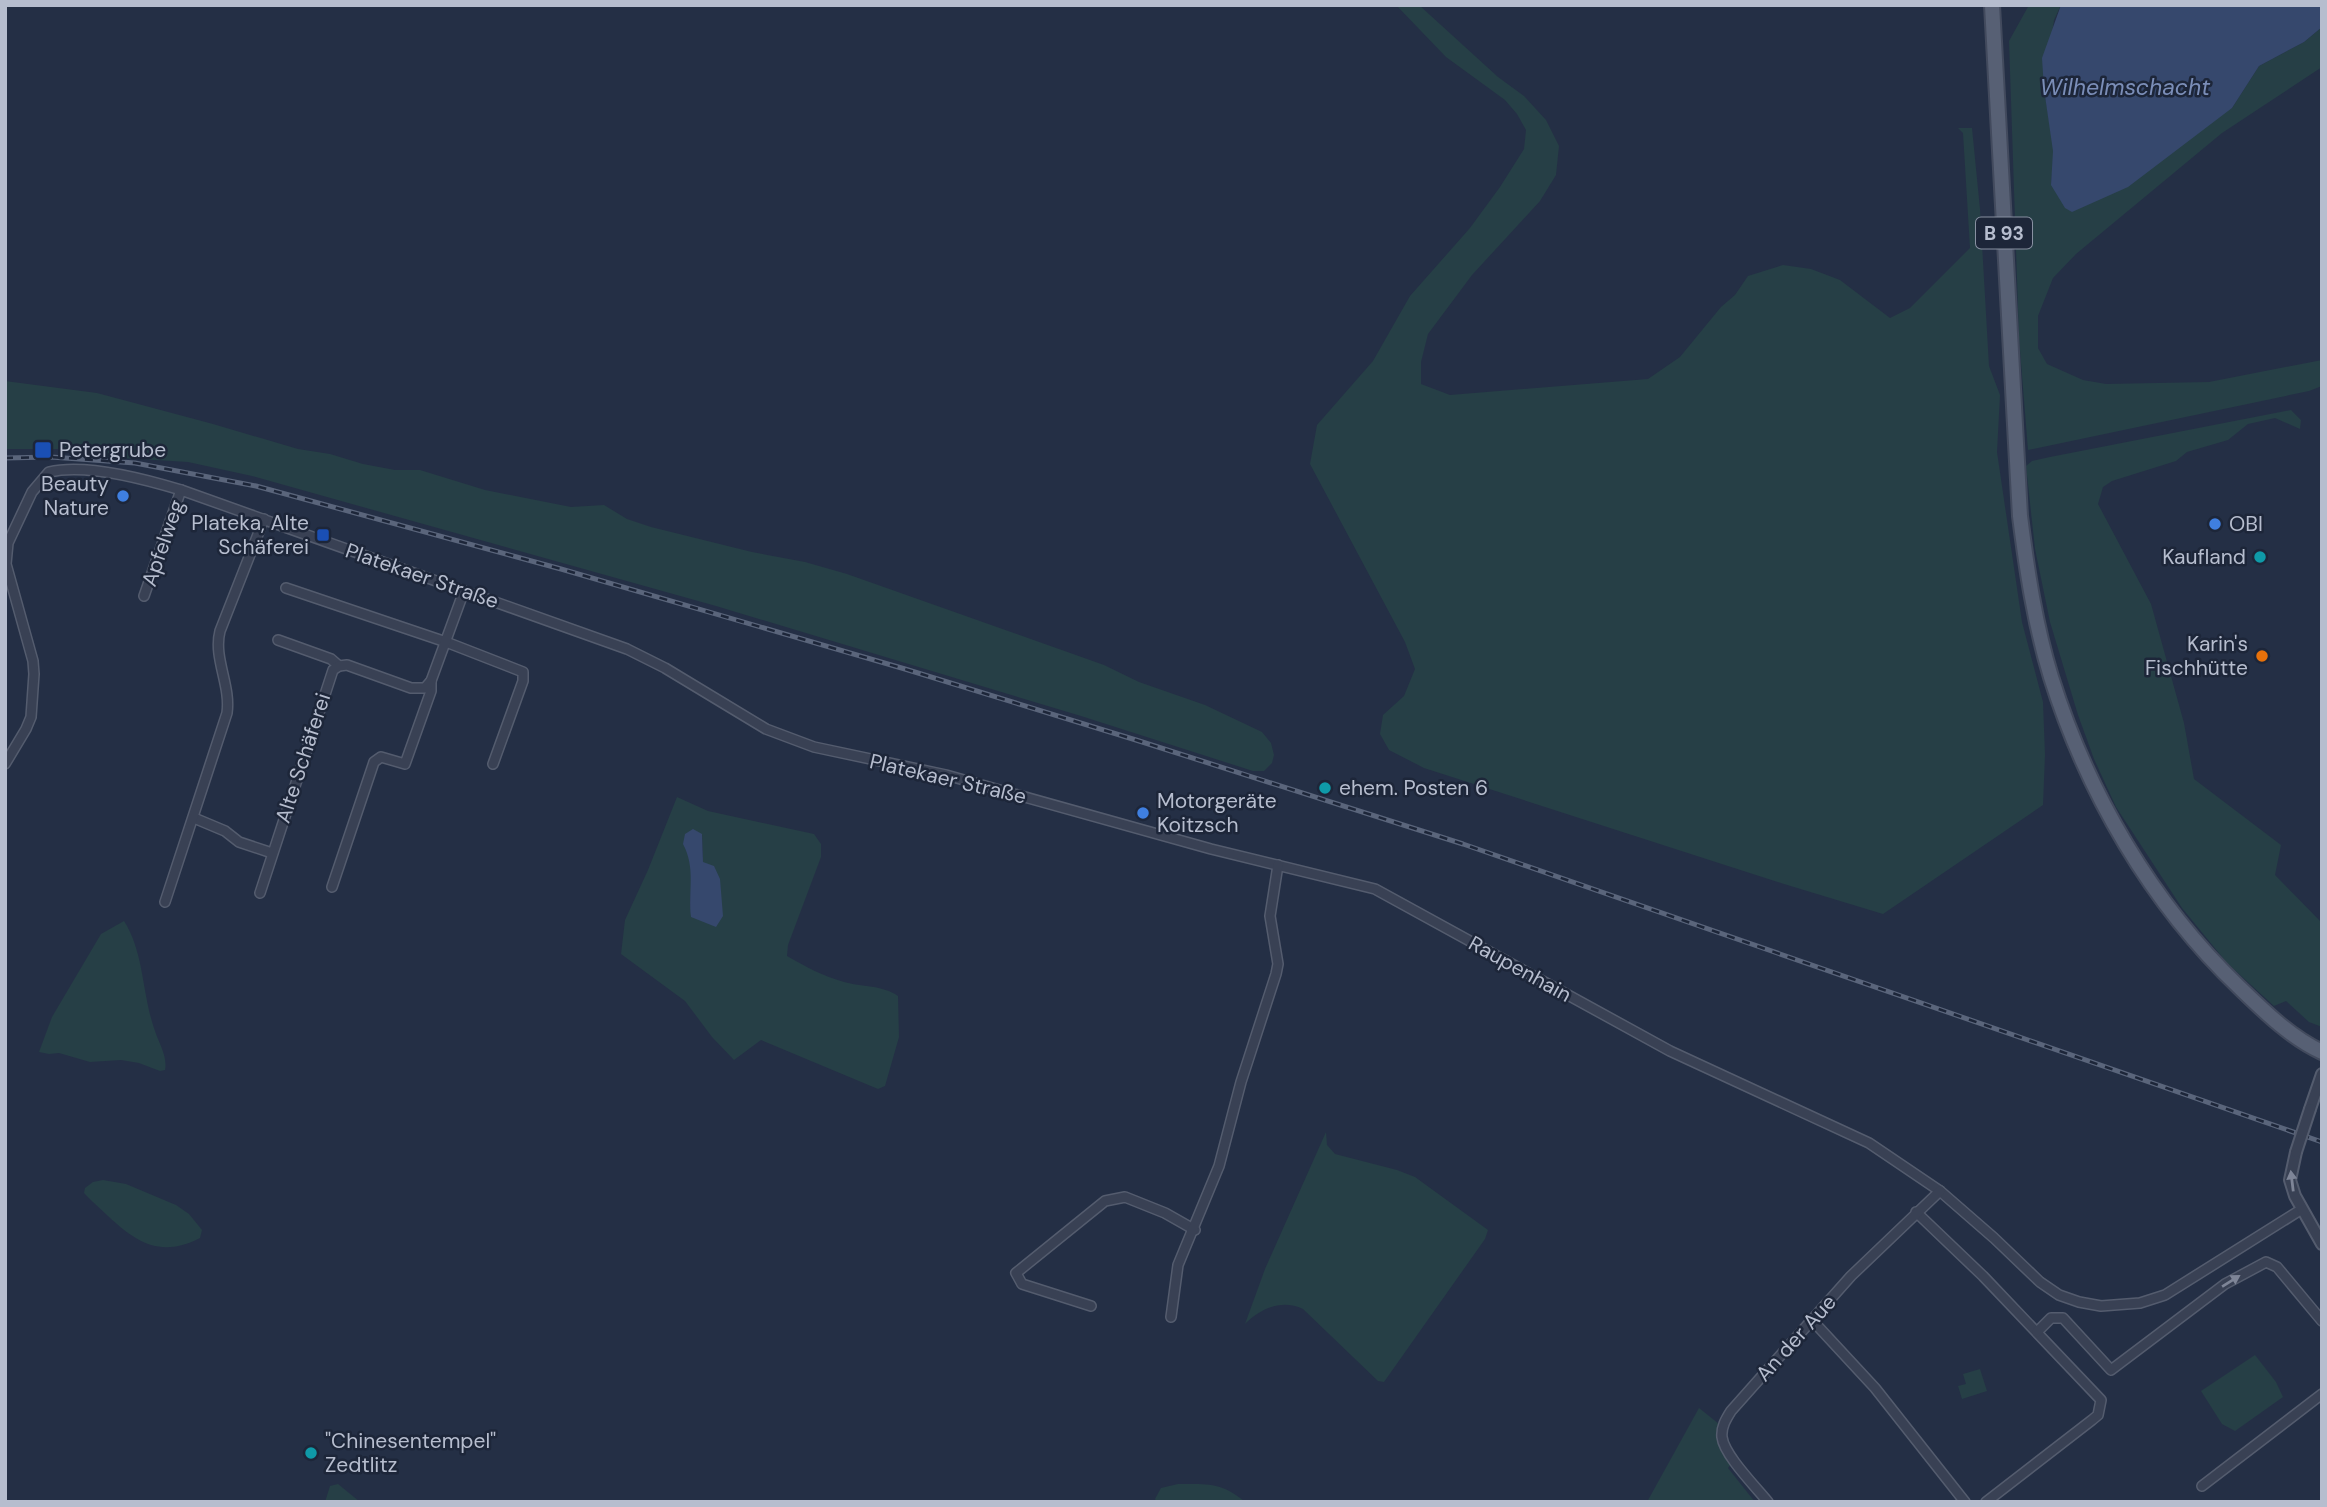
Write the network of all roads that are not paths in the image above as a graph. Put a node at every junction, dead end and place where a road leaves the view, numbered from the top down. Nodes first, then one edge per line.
1 (1992, 5) edge
2 (181, 490) junction
3 (264, 519) junction
4 (6, 542) edge
5 (8, 587) edge
6 (286, 587) dead end
7 (464, 591) junction
8 (144, 596) dead end
9 (278, 640) dead end
10 (446, 642) junction
11 (339, 666) junction
12 (430, 681) junction
13 (5, 764) edge
14 (493, 764) dead end
15 (1082, 814) joint
16 (194, 818) junction
17 (272, 853) junction
18 (1278, 865) junction
19 (331, 887) dead end
20 (260, 893) dead end
21 (165, 902) dead end
22 (2322, 1052) edge
23 (2322, 1074) edge
24 (1940, 1191) junction
25 (2302, 1209) junction
26 (1916, 1212) junction
27 (1195, 1230) junction
28 (2322, 1244) edge
29 (1091, 1306) dead end
30 (1171, 1317) dead end
31 (1812, 1320) junction
32 (2322, 1321) edge
33 (2036, 1332) junction
34 (2322, 1394) edge
35 (2202, 1486) dead end
36 (1768, 1502) edge
37 (1965, 1502) edge
38 (1986, 1502) edge

1 - 22 main road, B 93
2 - 3 street, Platekaer Straße
2 - 4 street, Platekaer Straße
2 - 8 street, Apfelweg
3 - 7 street, Platekaer Straße
3 - 16 street
4 - 5 street, Platekaer Straße
5 - 13 street, Platekaer Straße
6 - 10 street
7 - 10 street
7 - 15 street, Platekaer Straße
9 - 11 street, Alte Schäferei
10 - 12 street
10 - 14 street
11 - 12 street, Alte Schäferei
11 - 17 street, Alte Schäferei
12 - 19 street
15 - 18 street, Raupenhain
16 - 17 street
16 - 21 street
17 - 20 street, Alte Schäferei
18 - 24 street, Raupenhain
18 - 27 street
25 -> 23 street, bridge
24 - 25 street, Raupenhain
24 - 26 street, An der Aue
25 - 28 street
26 - 31 street, An der Aue
26 - 33 street
27 - 29 street
27 - 30 street
31 - 36 street, An der Aue
31 - 37 street
33 -> 32 street
33 - 38 street
34 - 35 street

